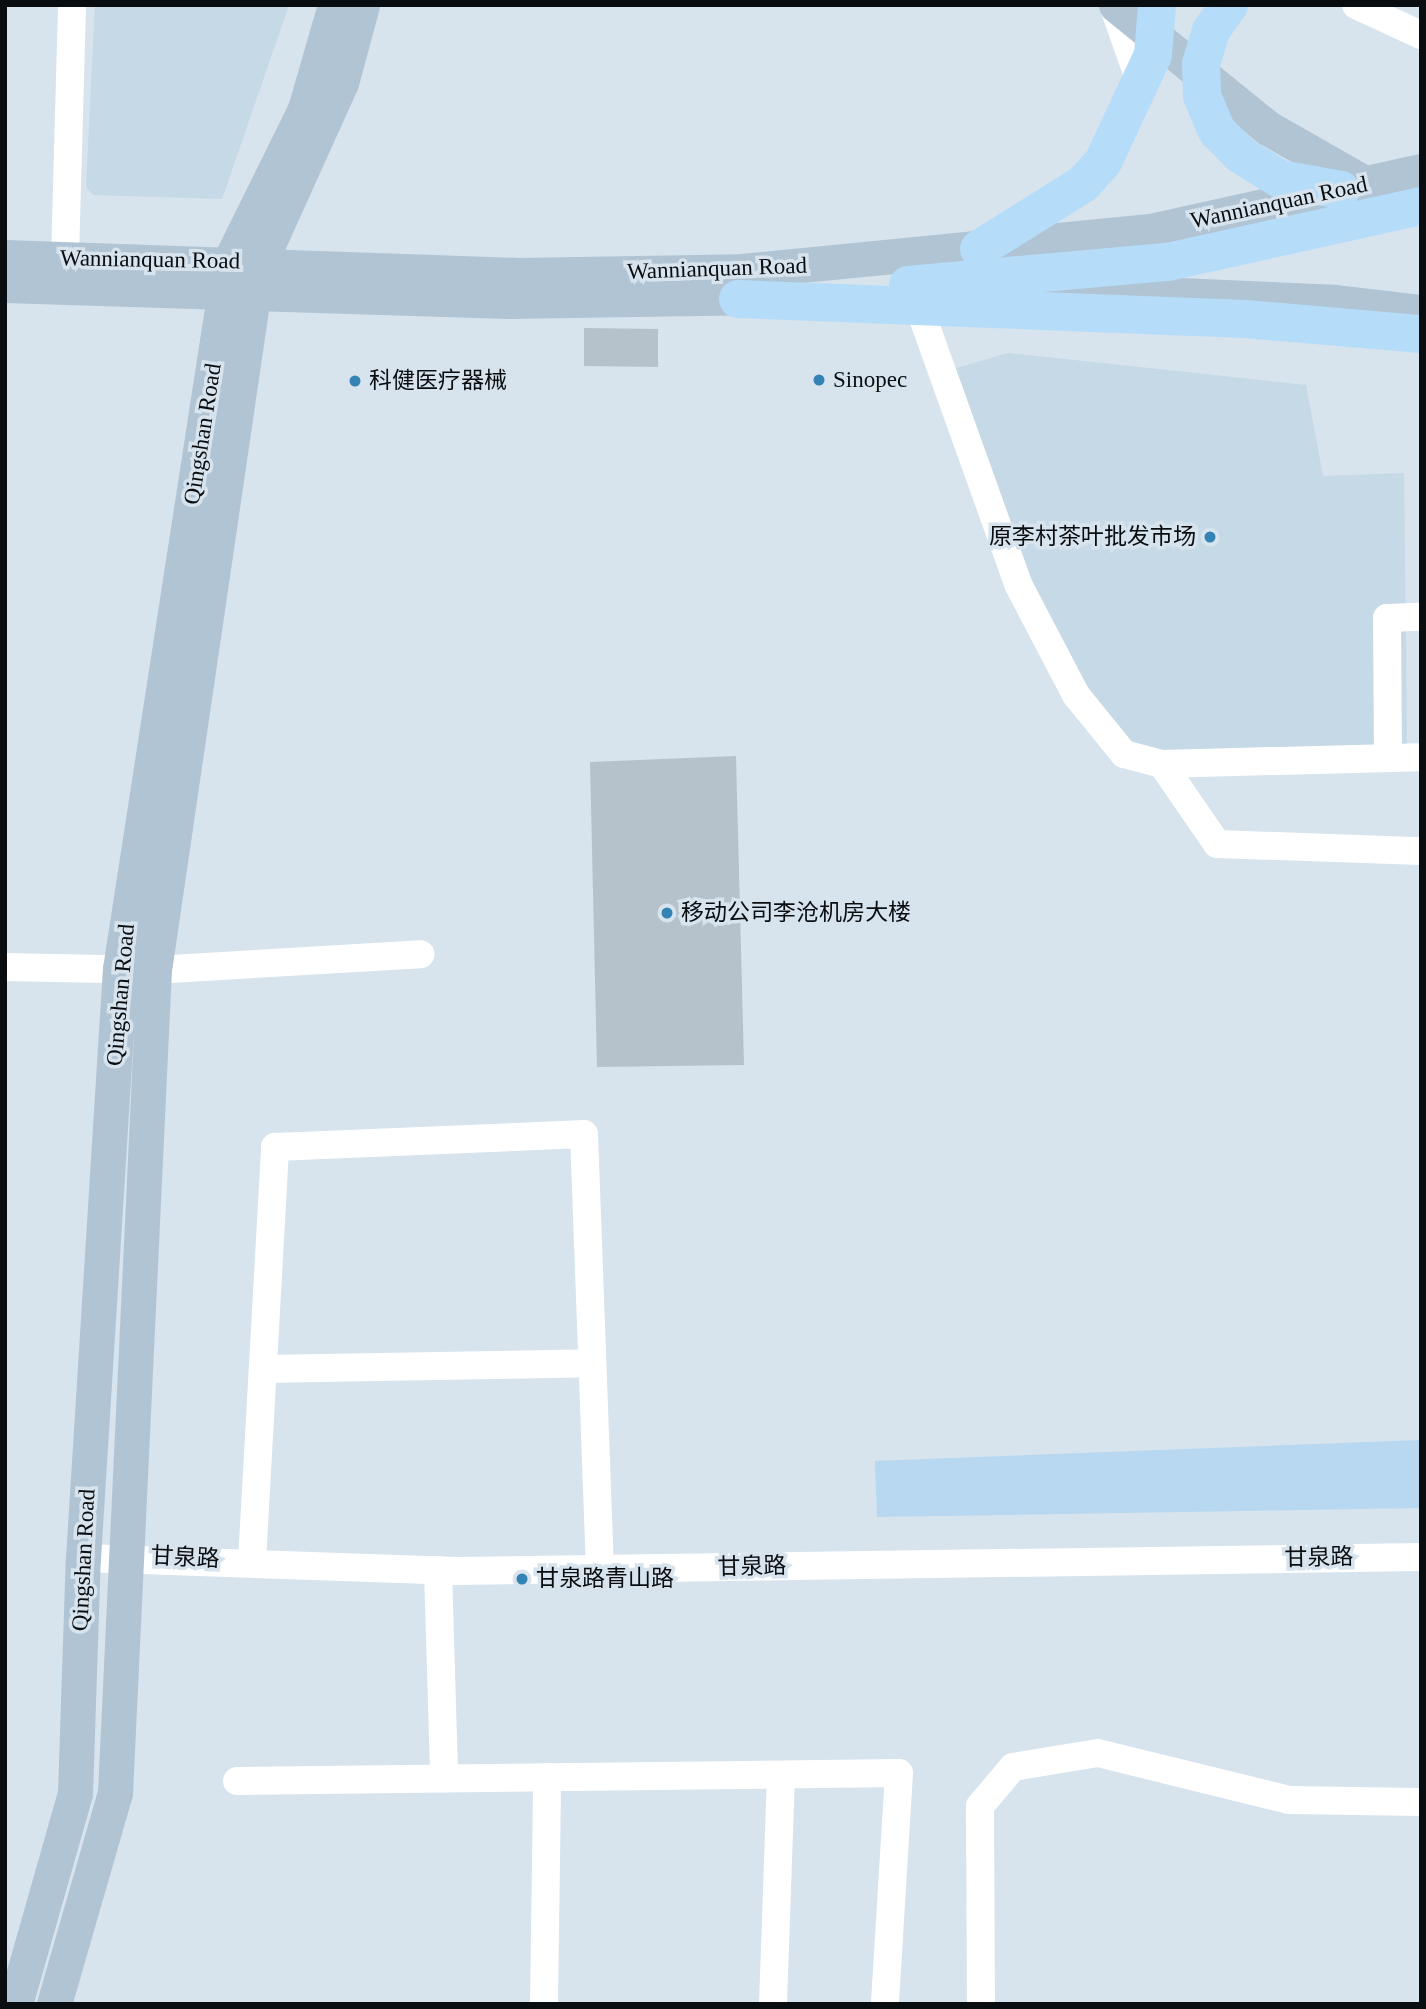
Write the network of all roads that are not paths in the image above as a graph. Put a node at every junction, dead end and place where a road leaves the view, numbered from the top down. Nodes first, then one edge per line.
1 (72, 5) edge
2 (335, 5) edge
3 (362, 5) edge
4 (1115, 5) edge
5 (1157, 5) edge
6 (1229, 5) edge
7 (1356, 5) edge
8 (1421, 35) edge
9 (1142, 87) junction
10 (1421, 171) edge
11 (1341, 190) junction
12 (1421, 205) edge
13 (1421, 214) edge
14 (979, 249) junction
15 (5, 257) edge
16 (65, 258) junction
17 (242, 275) junction
18 (5, 285) edge
19 (913, 296) junction
20 (738, 299) joint
21 (971, 309) junction
22 (1421, 312) edge
23 (1421, 334) edge
24 (1421, 352) edge
25 (1421, 617) edge
26 (1421, 757) edge
27 (1388, 758) junction
28 (1162, 764) junction
29 (1421, 851) edge
30 (421, 954) dead end
31 (5, 967) edge
32 (120, 969) junction
33 (154, 970) junction
34 (592, 1363) junction
35 (263, 1369) junction
36 (122, 1555) junction
37 (1421, 1557) edge
38 (83, 1558) junction
39 (252, 1561) junction
40 (600, 1569) junction
41 (438, 1570) junction
42 (782, 1775) junction
43 (547, 1777) junction
44 (444, 1779) junction
45 (237, 1781) dead end
46 (1421, 1802) edge
47 (16, 1965) edge
48 (15, 2004) edge
49 (54, 2004) edge
50 (544, 2004) edge
51 (773, 2004) edge
52 (886, 2004) edge
53 (981, 2004) edge

1 - 16 street
2 - 17 main road, Qingshan Road
3 - 17 main road, Qingshan Road
4 - 9 street
4 - 13 main road
5 - 9 highway
6 - 11 highway
7 - 8 street
9 - 14 highway
10 - 11 main road, Wannianquan Road
11 - 14 main road, Wannianquan Road
12 - 19 highway
14 - 17 main road, Wannianquan Road
15 - 16 main road, Wannianquan Road
16 - 17 main road, Wannianquan Road
17 - 18 main road, Wannianquan Road
17 - 20 main road, Wannianquan Road
17 - 32 main road, Qingshan Road
17 - 33 main road, Qingshan Road
19 - 20 highway
19 - 21 highway
19 - 22 main road
19 - 28 street
21 - 23 highway
21 - 24 street
25 - 27 street
26 - 27 street
27 - 28 street
28 - 29 street
30 - 33 street
31 - 32 street
32 - 33 street
32 - 38 main road, Qingshan Road
33 - 36 main road, Qingshan Road
34 - 35 street
34 - 35 street
34 - 40 street
35 - 39 street
36 - 38 street, 甘泉路
36 - 39 street, 甘泉路
36 - 49 main road, Qingshan Road
37 - 40 street, 甘泉路
38 - 47 main road, Qingshan Road
39 - 41 street, 甘泉路
40 - 41 street, 甘泉路
41 - 44 street
42 - 43 street
42 - 51 street
42 - 52 street
43 - 44 street
43 - 50 street
44 - 45 street
46 - 53 street
47 - 48 main road, Qingshan Road

